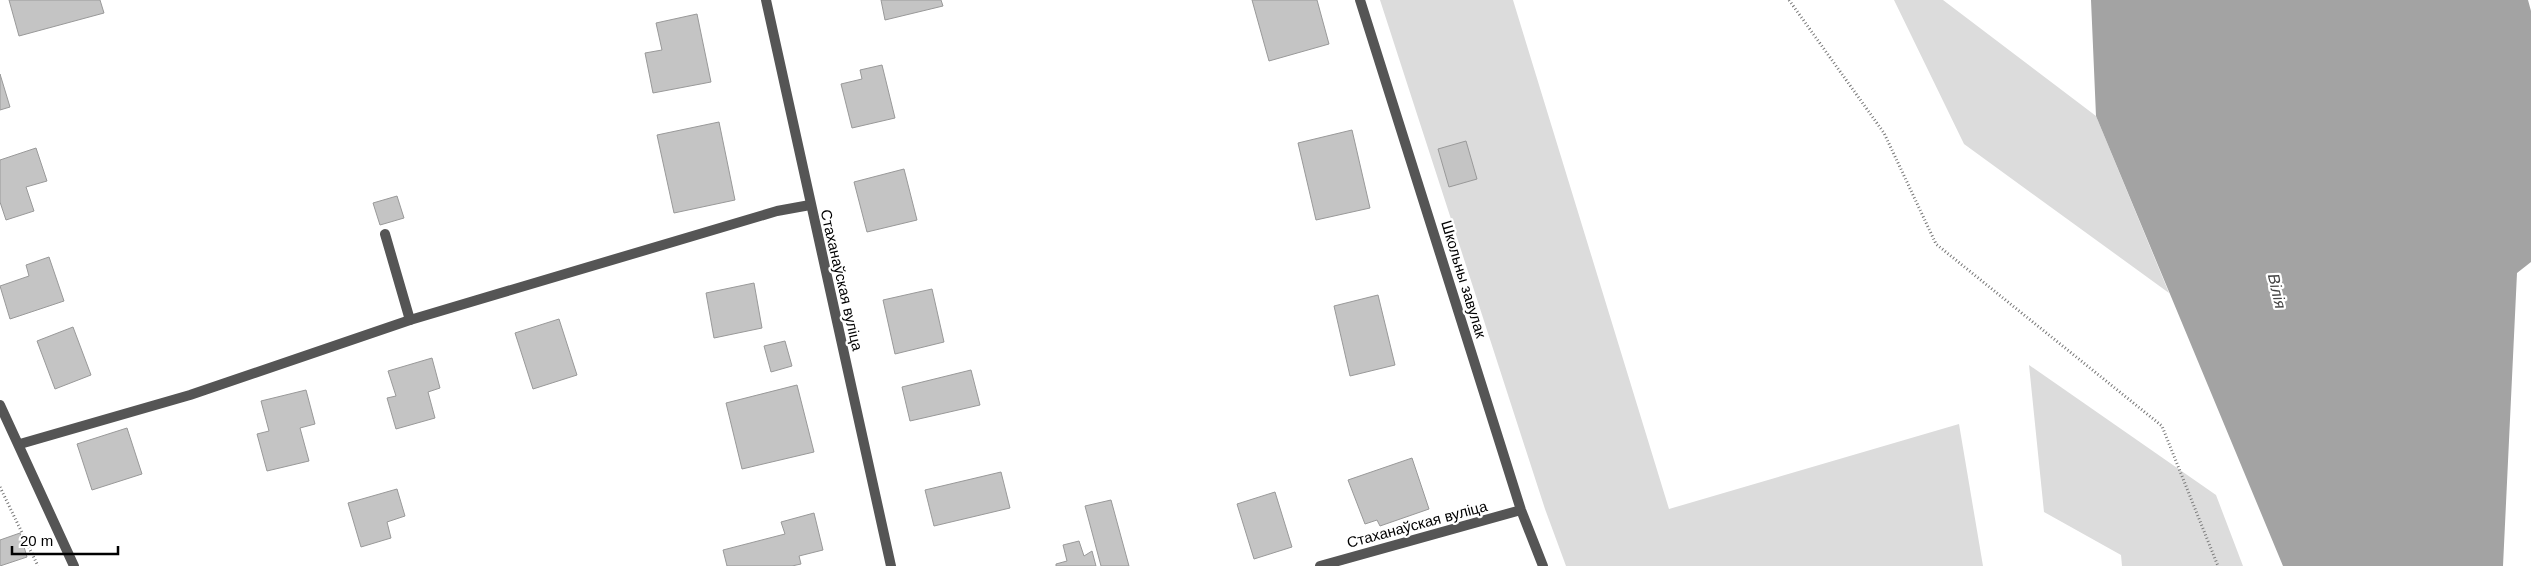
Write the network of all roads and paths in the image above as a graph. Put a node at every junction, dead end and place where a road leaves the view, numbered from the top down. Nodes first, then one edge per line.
1 (766, 0) edge
2 (1360, 0) edge
3 (1788, 0) edge
4 (810, 205) junction
5 (385, 234) dead end
6 (410, 320) junction
7 (0, 404) edge
8 (20, 444) junction
9 (0, 487) edge
10 (1521, 510) junction
11 (38, 566) edge
12 (74, 566) edge
13 (890, 566) edge
14 (1320, 566) edge
15 (1542, 566) edge
16 (2218, 566) edge

1 - 4 street, Стаханаўская вуліца
2 - 10 street, Школьны завулак
3 - 16 path
4 - 6 street
4 - 13 street, Стаханаўская вуліца
5 - 6 street
6 - 8 street
7 - 8 street
8 - 12 street
9 - 11 path
10 - 14 street, Стаханаўская вуліца
10 - 15 street, Школьны завулак

